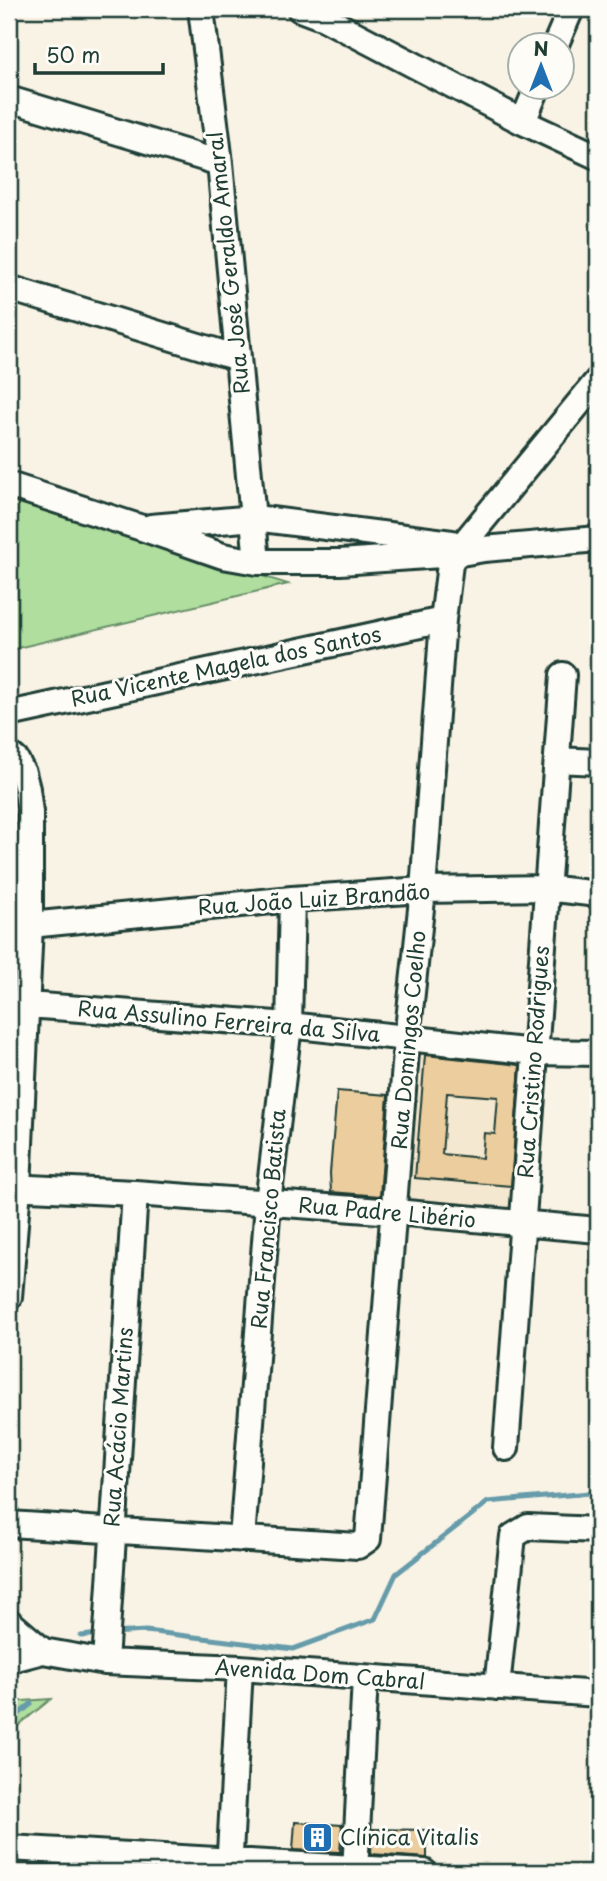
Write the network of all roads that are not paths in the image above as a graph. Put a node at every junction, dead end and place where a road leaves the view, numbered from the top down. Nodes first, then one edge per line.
1 (201, 9) edge
2 (300, 9) edge
3 (571, 9) edge
4 (326, 14) edge
5 (561, 32) edge
6 (9, 99) edge
7 (531, 102) edge
8 (523, 122) junction
9 (598, 157) edge
10 (220, 163) junction
11 (9, 288) edge
12 (238, 358) junction
13 (597, 383) edge
14 (9, 485) edge
15 (255, 518) junction
16 (142, 528) junction
17 (360, 531) junction
18 (598, 539) edge
19 (467, 549) junction
20 (359, 560) junction
21 (257, 562) junction
22 (443, 621) junction
23 (563, 675) dead end
24 (9, 715) edge
25 (9, 754) edge
26 (556, 760) junction
27 (598, 762) edge
28 (546, 888) junction
29 (423, 890) junction
30 (598, 894) edge
31 (292, 899) junction
32 (30, 925) junction
33 (28, 1005) junction
34 (289, 1025) junction
35 (407, 1039) junction
36 (534, 1052) junction
37 (598, 1053) edge
38 (13, 1187) edge
39 (135, 1193) junction
40 (268, 1203) junction
41 (395, 1212) junction
42 (524, 1224) junction
43 (598, 1230) edge
44 (9, 1297) edge
45 (506, 1448) dead end
46 (9, 1524) edge
47 (598, 1530) edge
48 (112, 1532) junction
49 (242, 1539) junction
50 (9, 1622) edge
51 (43, 1651) junction
52 (105, 1654) junction
53 (9, 1660) edge
54 (240, 1668) junction
55 (365, 1678) junction
56 (497, 1687) junction
57 (598, 1694) edge
58 (9, 1848) edge
59 (229, 1867) edge
60 (355, 1870) edge
61 (424, 1872) edge

1 - 10 street, Rua José Geraldo Amaral
2 - 4 street
3 - 5 street
4 - 8 street
6 - 10 street
7 - 8 street
8 - 9 street
10 - 12 street, Rua José Geraldo Amaral
11 - 12 street
12 - 15 street, Rua José Geraldo Amaral
13 - 19 street
14 - 16 street
15 - 16 street
15 - 17 street
15 - 21 street, Rua José Geraldo Amaral
16 - 21 street
17 - 19 street
17 - 20 street
18 - 19 street
19 - 20 street
19 - 22 street, Rua Domingos Coelho
20 - 21 street
22 - 24 street, Rua Vicente Magela dos Santos
22 - 29 street, Rua Domingos Coelho
23 - 26 street, Rua Cristino Rodrigues
25 - 32 street
26 - 27 street
26 - 28 street, Rua Cristino Rodrigues
28 - 29 street, Rua João Luiz Brandão
28 - 30 street, Rua João Luiz Brandão
28 - 36 street, Rua Cristino Rodrigues
29 - 31 street, Rua João Luiz Brandão
29 - 35 street, Rua Domingos Coelho
31 - 32 street, Rua João Luiz Brandão
31 - 34 street, Rua Francisco Batista
32 - 33 street
33 - 34 street, Rua Assulino Ferreira da Silva
33 - 38 street
34 - 35 street, Rua Assulino Ferreira da Silva
34 - 40 street, Rua Francisco Batista
35 - 36 street, Rua Assulino Ferreira da Silva
35 - 41 street, Rua Domingos Coelho
36 - 37 street, Rua Assulino Ferreira da Silva
36 - 42 street, Rua Cristino Rodrigues
38 - 39 street, Rua Padre Libério
38 - 44 street
39 - 40 street, Rua Padre Libério
39 - 48 street, Rua Acácio Martins
40 - 41 street, Rua Padre Libério
40 - 49 street, Rua Francisco Batista
41 - 42 street, Rua Padre Libério
41 - 49 street, Rua Domingos Coelho
42 - 43 street, Rua Padre Libério
42 - 45 street, Rua Cristino Rodrigues
46 - 48 street
47 - 56 street
48 - 49 street
48 - 52 street, Rua Acácio Martins
50 - 51 street
51 - 52 street, Avenida Dom Cabral
51 - 53 street
52 - 54 street, Avenida Dom Cabral
54 - 55 street, Avenida Dom Cabral
54 - 59 street
55 - 56 street, Avenida Dom Cabral
55 - 60 street
56 - 57 street, Avenida Dom Cabral
58 - 59 street
59 - 60 street
60 - 61 street

